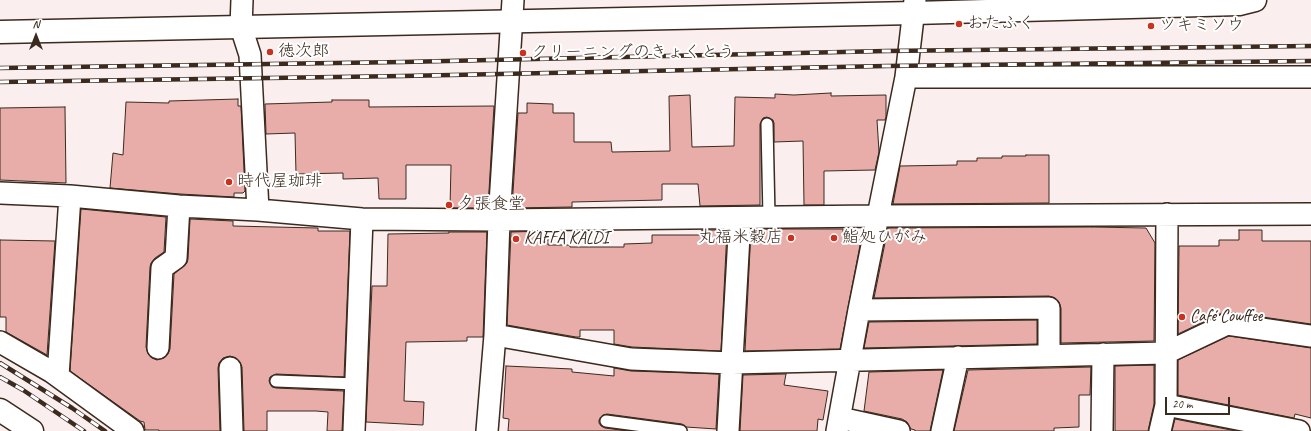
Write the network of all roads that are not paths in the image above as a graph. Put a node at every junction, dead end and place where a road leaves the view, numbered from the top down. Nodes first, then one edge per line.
1 (242, 0) edge
2 (1255, 0) edge
3 (915, 6) edge
4 (512, 10) edge
5 (241, 27) junction
6 (0, 32) edge
7 (906, 77) junction
8 (1311, 77) edge
9 (767, 124) dead end
10 (0, 193) edge
11 (70, 196) junction
12 (179, 206) junction
13 (258, 210) junction
14 (1167, 214) junction
15 (1311, 214) edge
16 (878, 216) junction
17 (362, 218) junction
18 (740, 218) junction
19 (769, 218) junction
20 (499, 220) junction
21 (860, 310) junction
22 (495, 335) junction
23 (1311, 336) edge
24 (0, 342) edge
25 (158, 348) dead end
26 (1166, 353) junction
27 (1103, 354) junction
28 (1049, 355) junction
29 (958, 358) junction
30 (851, 360) junction
31 (732, 363) junction
32 (230, 368) dead end
33 (58, 376) junction
34 (276, 382) dead end
35 (356, 384) junction
36 (1166, 405) junction
37 (0, 410) edge
38 (606, 421) dead end
39 (839, 424) edge
40 (1269, 428) edge
41 (32, 431) edge
42 (133, 431) edge
43 (232, 431) edge
44 (354, 431) edge
45 (487, 431) edge
46 (681, 431) edge
47 (728, 431) edge
48 (899, 431) edge
49 (942, 431) edge
50 (1102, 431) edge
51 (1160, 431) edge
52 (1300, 431) edge

1 - 5 street
2 - 3 street
3 - 4 street
3 - 7 street
4 - 5 street
4 - 20 street
5 - 6 street
5 - 13 street
7 - 8 street
7 - 16 street
9 - 19 lane
10 - 11 street
11 - 12 street
11 - 33 street
12 - 13 street
12 - 25 street
13 - 17 street
14 - 15 street
14 - 16 street
14 - 26 street
16 - 19 street
16 - 21 street
17 - 20 street
17 - 35 street
18 - 19 street
18 - 20 street
18 - 31 street
20 - 22 street
21 - 28 street
21 - 30 street
22 - 31 street
22 - 45 street
23 - 26 street
24 - 33 street
26 - 27 street
26 - 36 street
27 - 28 street
27 - 50 street
28 - 29 street
29 - 30 street
29 - 49 street
30 - 31 street
30 - 39 street
31 - 47 street
32 - 43 street
33 - 42 street
34 - 35 lane
35 - 44 street
36 - 40 street
36 - 51 street
37 - 41 street
38 - 46 lane
39 - 48 street
40 - 52 street

